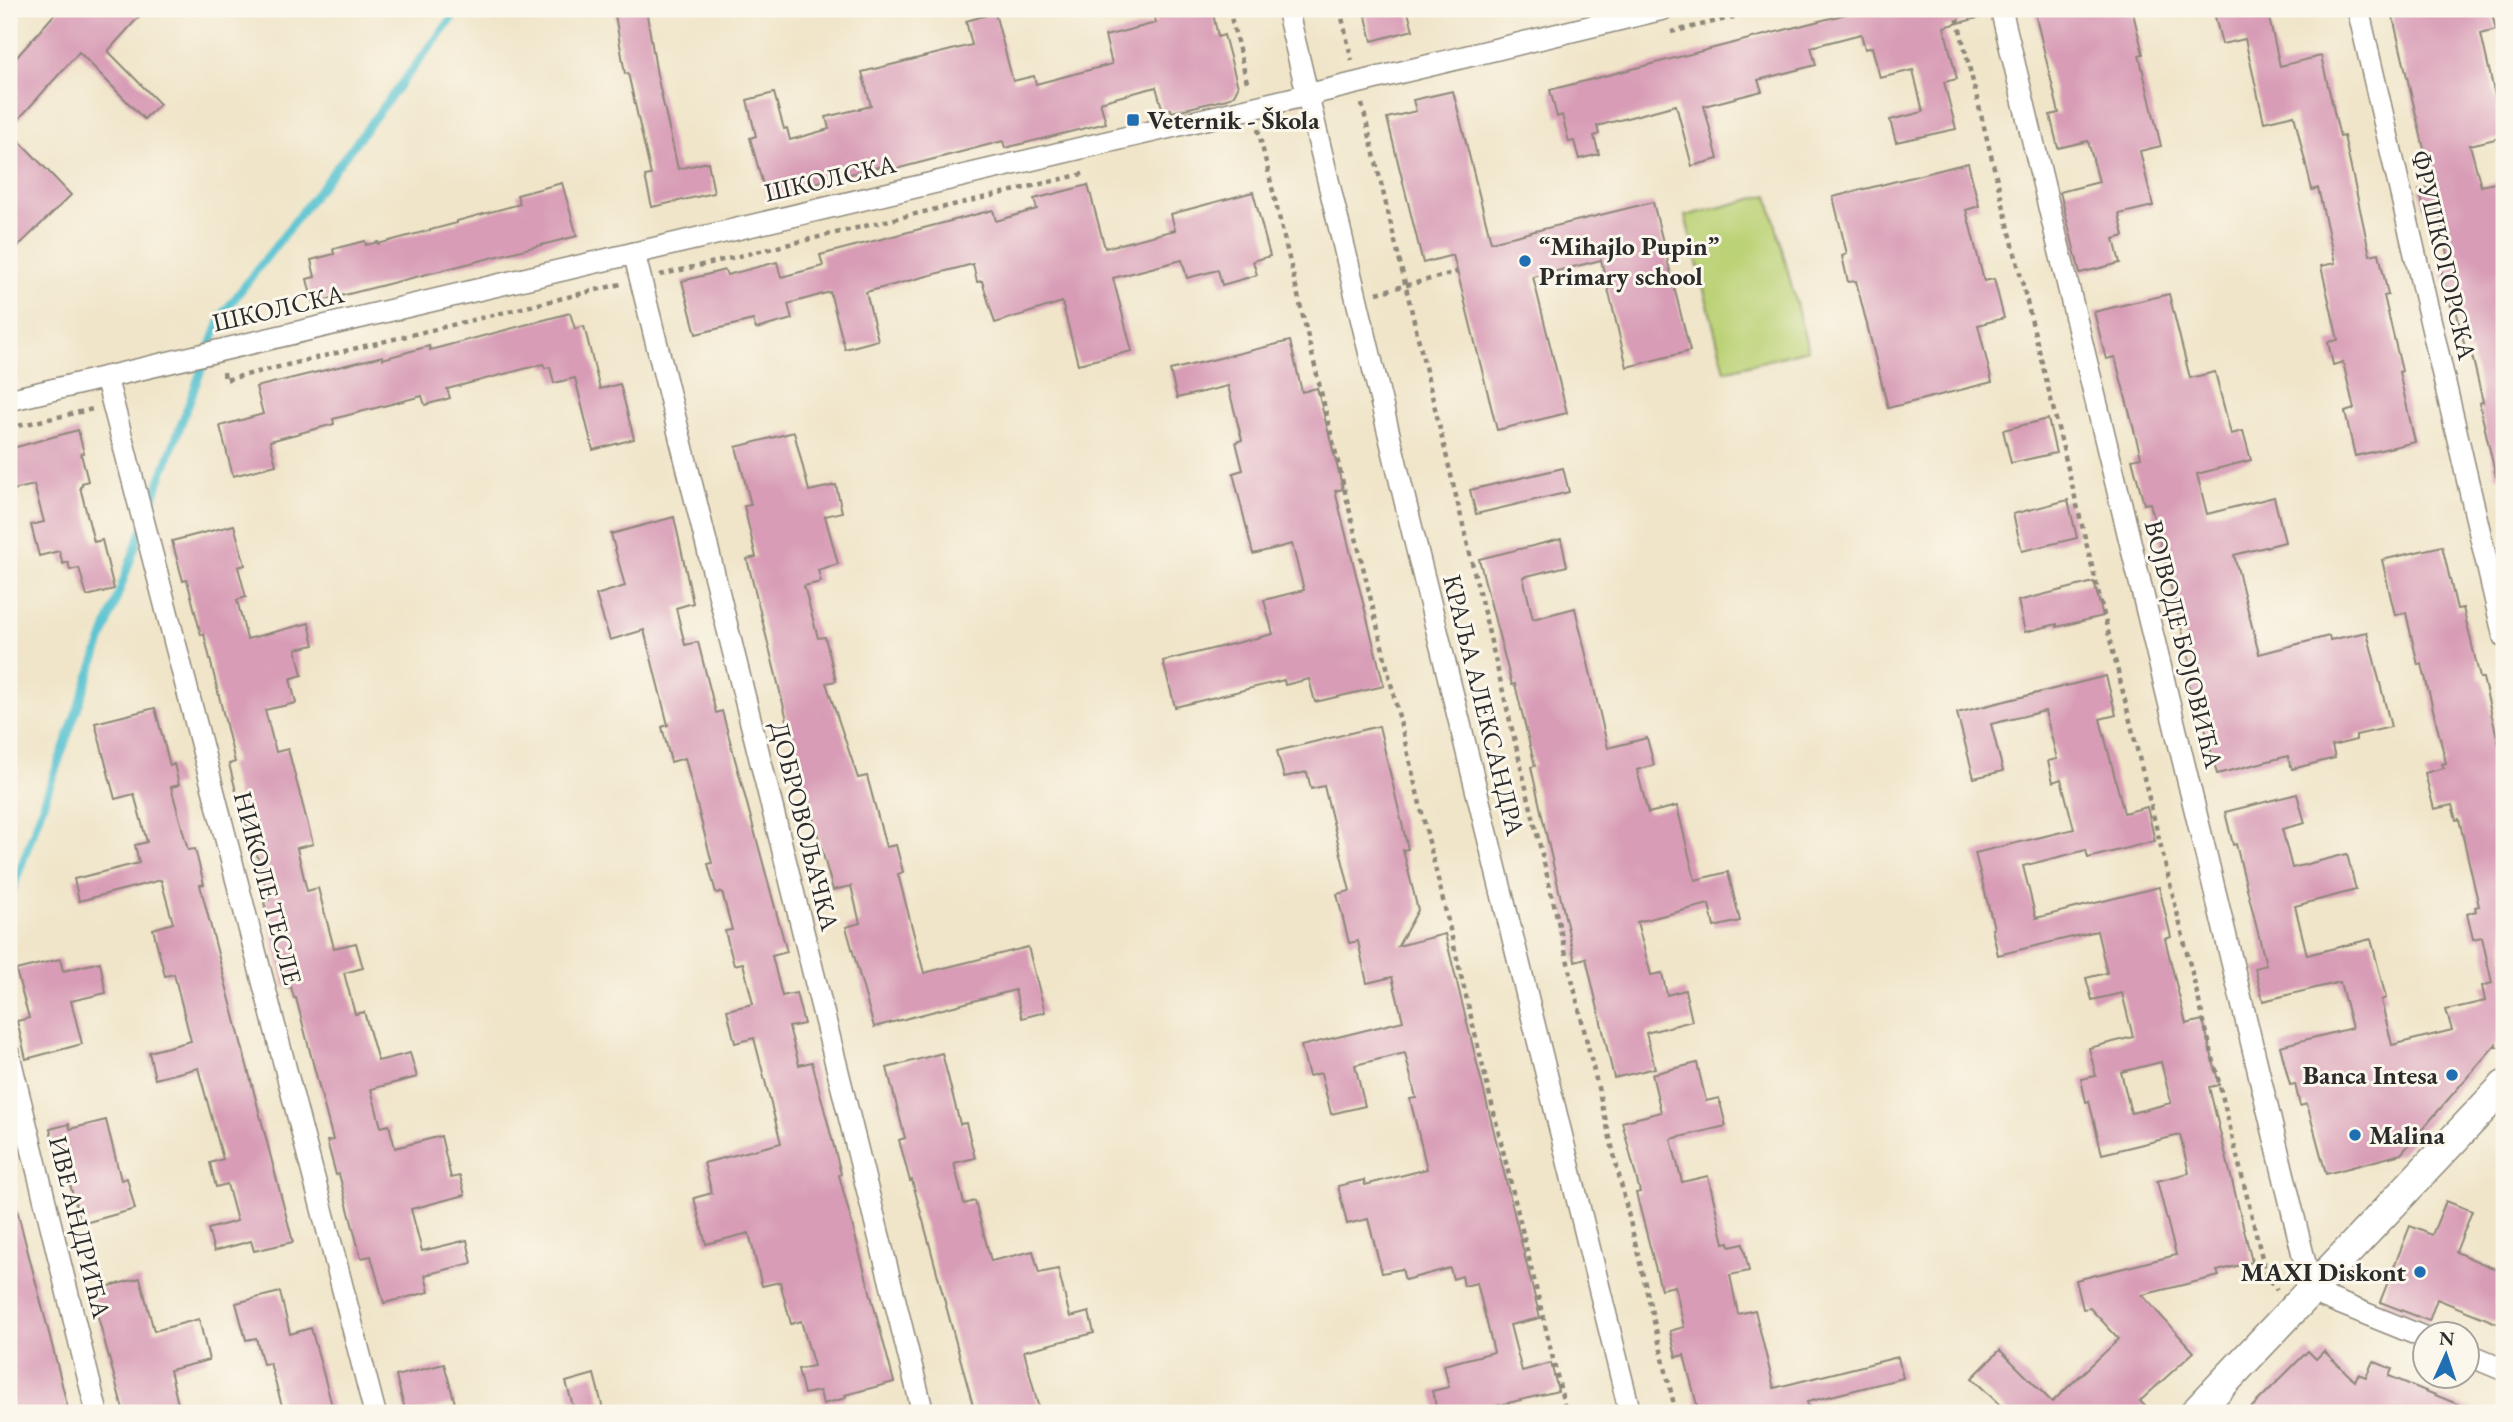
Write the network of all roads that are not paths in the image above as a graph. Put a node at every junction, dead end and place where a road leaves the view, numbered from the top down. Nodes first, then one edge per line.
1 (1287, 9) edge
2 (1663, 9) edge
3 (2001, 9) edge
4 (2358, 9) edge
5 (1307, 95) junction
6 (634, 253) junction
7 (106, 377) junction
8 (9, 400) edge
9 (2504, 637) edge
10 (9, 1055) edge
11 (2504, 1086) edge
12 (2303, 1301) junction
13 (2412, 1334) edge
14 (2482, 1361) edge
15 (2504, 1370) edge
16 (97, 1413) edge
17 (374, 1413) edge
18 (923, 1413) edge
19 (1630, 1413) edge
20 (2194, 1413) edge

1 - 5 street, КРАЉА АЛЕКСАНДРА
2 - 5 street, ШКОЛСКА
3 - 12 street, ВОЈВОДЕ БОЈОВИЋА
4 - 9 street, ФРУШКОГОРСКА
5 - 6 street, ШКОЛСКА
5 - 19 street, КРАЉА АЛЕКСАНДРА
6 - 7 street, ШКОЛСКА
6 - 18 street, ДОБРОВОЉАЧКА
7 - 8 street, ШКОЛСКА
7 - 17 street, НИКОЛЕ ТЕСЛЕ
10 - 16 street, ИВЕ АНДРИЋА
11 - 12 street
12 - 13 street
12 - 20 street
14 - 15 street

